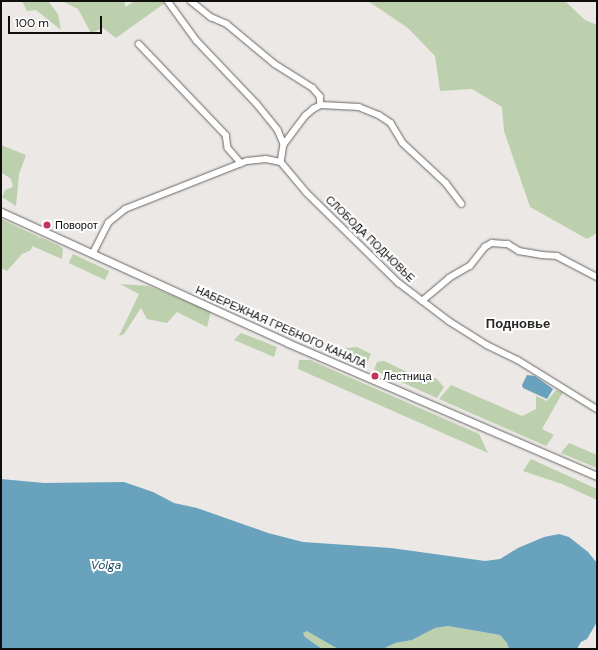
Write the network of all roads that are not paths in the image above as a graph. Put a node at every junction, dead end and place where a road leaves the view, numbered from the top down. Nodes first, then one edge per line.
1 (168, 1) edge
2 (191, 1) edge
3 (139, 44) dead end
4 (321, 105) junction
5 (284, 144) junction
6 (281, 162) junction
7 (241, 163) junction
8 (462, 204) dead end
9 (1, 212) edge
10 (92, 253) junction
11 (597, 277) edge
12 (422, 301) junction
13 (597, 409) edge
14 (597, 476) edge

1 - 5 street
2 - 4 street
3 - 7 street
4 - 5 street
4 - 8 street
5 - 6 street
6 - 7 street
6 - 12 street, СЛОБОДА ПОДНОВЬЕ
7 - 10 street
9 - 10 street, НАБЕРЕЖНАЯ ГРЕБНОГО КАНАЛА
10 - 14 street, НАБЕРЕЖНАЯ ГРЕБНОГО КАНАЛА
11 - 12 street
12 - 13 street, СЛОБОДА ПОДНОВЬЕ

